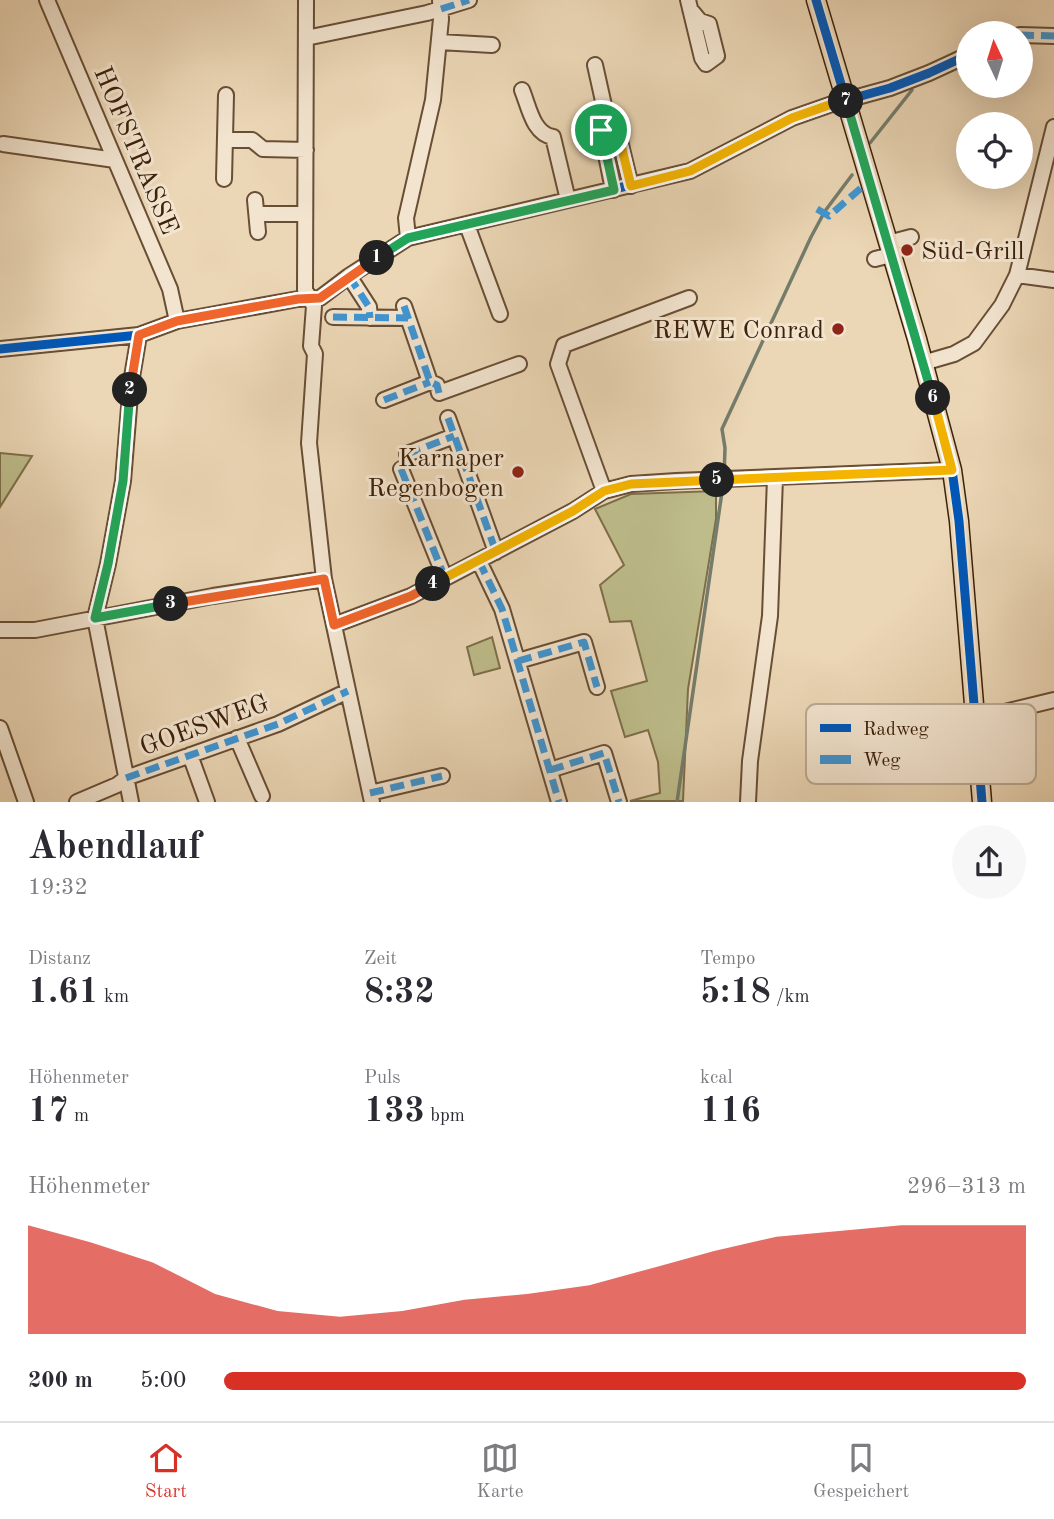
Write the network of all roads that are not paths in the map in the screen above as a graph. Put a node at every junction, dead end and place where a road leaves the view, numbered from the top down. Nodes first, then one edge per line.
1 (47, 0) edge
2 (306, 0) edge
3 (469, 0) edge
4 (816, 0) edge
5 (440, 5) edge
6 (1033, 35) edge
7 (1054, 36) edge
8 (306, 38) junction
9 (439, 42) junction
10 (492, 46) dead end
11 (956, 61) edge
12 (595, 65) dead end
13 (522, 90) dead end
14 (226, 95) dead end
15 (846, 100) junction
16 (607, 119) junction
17 (1054, 127) edge
18 (225, 140) junction
19 (3, 144) dead end
20 (306, 150) junction
21 (1051, 153) edge
22 (115, 160) junction
23 (224, 179) dead end
24 (631, 186) junction
25 (614, 190) junction
26 (568, 200) junction
27 (305, 214) junction
28 (467, 225) junction
29 (258, 232) dead end
30 (911, 237) dead end
31 (408, 238) junction
32 (885, 252) junction
33 (1017, 275) junction
34 (349, 276) junction
35 (1054, 280) edge
36 (689, 298) dead end
37 (310, 299) junction
38 (500, 314) dead end
39 (333, 317) dead end
40 (370, 318) junction
41 (177, 321) junction
42 (139, 335) junction
43 (0, 349) edge
44 (923, 363) junction
45 (519, 365) dead end
46 (435, 388) junction
47 (384, 400) dead end
48 (448, 418) dead end
49 (454, 436) junction
50 (407, 454) dead end
51 (401, 469) dead end
52 (952, 470) junction
53 (775, 478) junction
54 (604, 491) junction
55 (496, 552) junction
56 (479, 561) junction
57 (445, 578) junction
58 (324, 579) junction
59 (95, 618) junction
60 (334, 625) junction
61 (0, 630) edge
62 (518, 662) junction
63 (597, 687) dead end
64 (348, 691) junction
65 (1054, 700) edge
66 (975, 704) edge
67 (1036, 704) edge
68 (0, 728) edge
69 (236, 738) junction
70 (190, 755) junction
71 (550, 770) junction
72 (442, 776) dead end
73 (126, 778) junction
74 (981, 784) edge
75 (262, 796) dead end
76 (371, 797) edge
77 (26, 802) edge
78 (77, 802) edge
79 (131, 802) edge
80 (207, 802) edge
81 (559, 802) edge
82 (619, 802) edge
83 (748, 802) edge
84 (982, 802) edge

1 - 22 street, HOFSTRASSE
2 - 8 street
3 - 5 street
4 - 15 main road
5 - 8 street
5 - 9 street
6 - 7 street
8 - 20 street
9 - 10 street
9 - 31 street
11 - 15 street
12 - 16 street
13 - 26 street
14 - 18 street
15 - 24 street
15 - 32 main road
16 - 24 street
16 - 25 street
17 - 21 street
18 - 20 street
18 - 23 street
19 - 22 street
20 - 27 street
21 - 33 street
22 - 41 street, HOFSTRASSE
24 - 25 street
25 - 26 street
26 - 28 street
27 - 29 street
27 - 37 street
28 - 31 street
28 - 38 street
30 - 32 street
31 - 34 street
32 - 44 main road
33 - 35 street
33 - 44 street
34 - 37 street
34 - 40 street
36 - 54 street
37 - 41 street
37 - 58 street
39 - 40 street
40 - 46 street
41 - 42 street
42 - 43 street
42 - 59 street
44 - 52 main road
45 - 46 street
46 - 47 street
48 - 49 street
49 - 50 street
49 - 55 street
51 - 57 street
52 - 53 street
52 - 66 main road
53 - 54 street
53 - 83 street
54 - 55 street
55 - 56 street
56 - 57 street
56 - 62 street
57 - 60 street
58 - 59 street
58 - 60 street
59 - 61 street
59 - 73 street
60 - 64 street
62 - 63 street
62 - 71 street
64 - 69 street, GOESWEG
64 - 76 street
65 - 67 street
68 - 77 street
69 - 70 street, GOESWEG
69 - 75 street
70 - 73 street, GOESWEG
70 - 80 street
71 - 81 street
71 - 82 street
72 - 76 street
73 - 78 street, GOESWEG
73 - 79 street
74 - 84 main road

